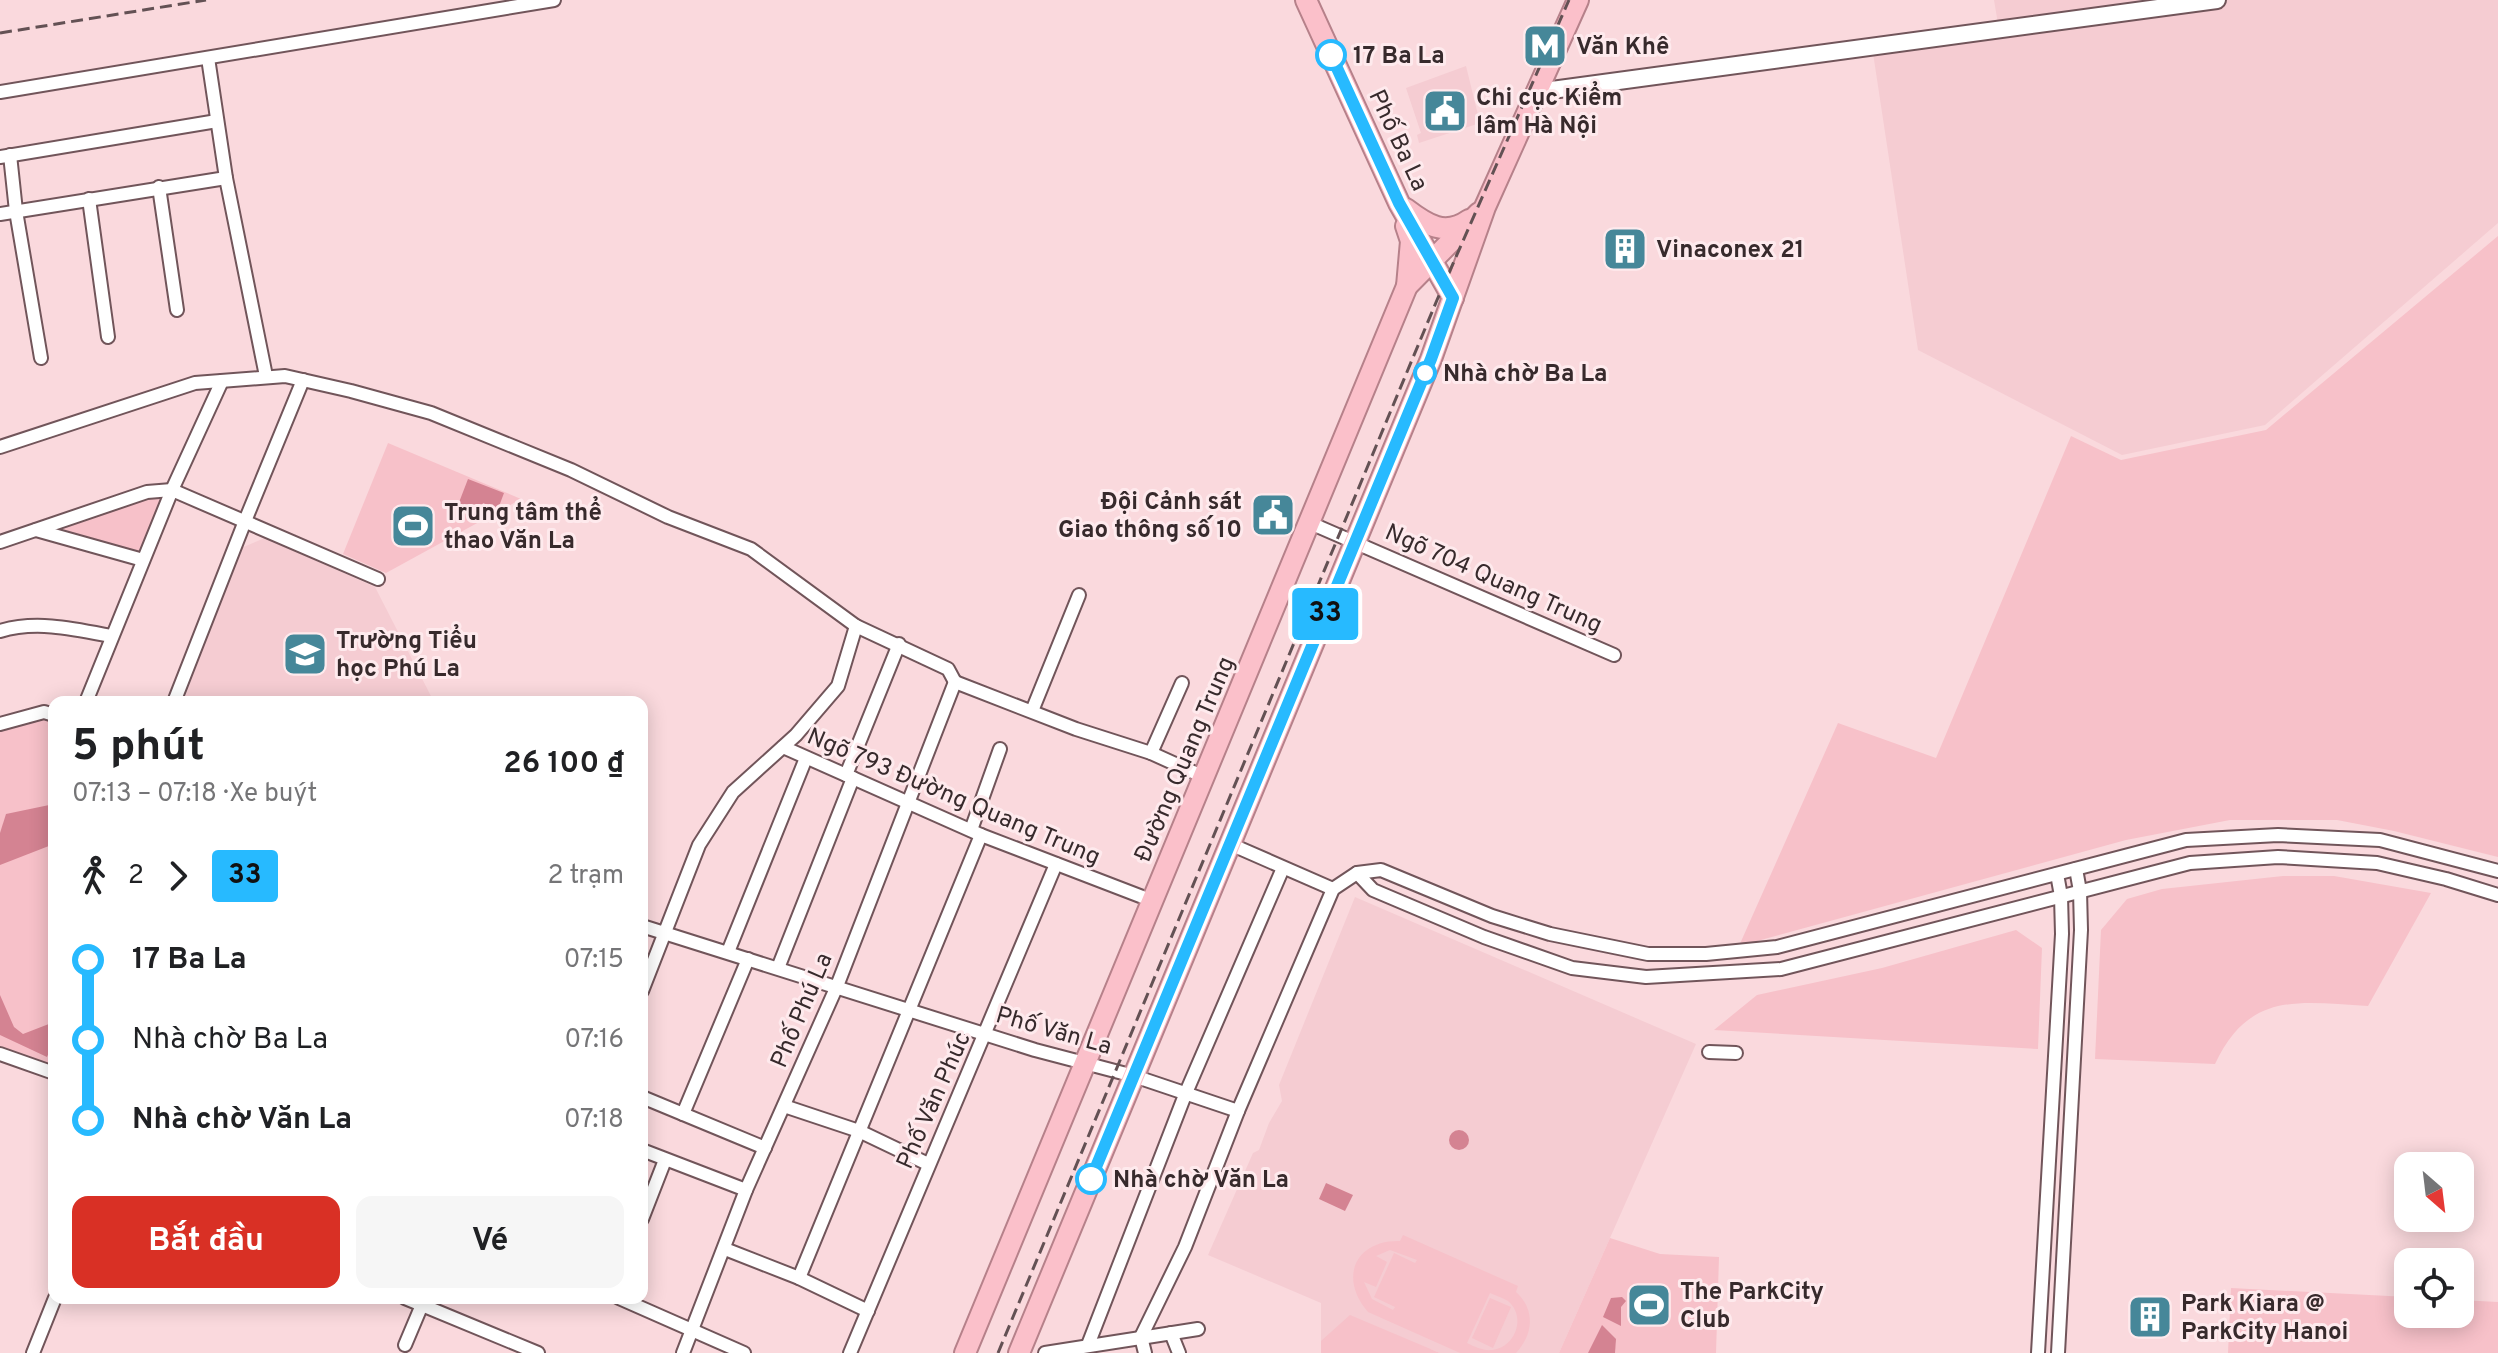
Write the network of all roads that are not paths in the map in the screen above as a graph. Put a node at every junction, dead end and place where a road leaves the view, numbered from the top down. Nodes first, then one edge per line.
1 (554, 0) edge
2 (1306, 0) edge
3 (1578, 0) edge
4 (2217, 0) edge
5 (208, 58) junction
6 (0, 92) edge
7 (1537, 92) junction
8 (217, 121) junction
9 (5, 156) edge
10 (226, 178) junction
11 (159, 187) junction
12 (89, 199) junction
13 (1399, 203) junction
14 (1485, 207) junction
15 (16, 211) junction
16 (0, 214) edge
17 (1433, 261) junction
18 (1407, 286) junction
19 (1453, 298) junction
20 (177, 310) dead end
21 (108, 337) dead end
22 (41, 358) dead end
23 (266, 376) junction
24 (303, 380) junction
25 (222, 381) junction
26 (0, 447) edge
27 (172, 490) junction
28 (245, 521) junction
29 (1310, 523) junction
30 (36, 530) junction
31 (1355, 541) junction
32 (0, 542) edge
33 (143, 560) junction
34 (378, 579) dead end
35 (1079, 595) dead end
36 (856, 626) junction
37 (0, 631) edge
38 (111, 636) junction
39 (899, 644) junction
40 (1614, 655) dead end
41 (955, 682) junction
42 (1182, 683) dead end
43 (88, 696) edge
44 (176, 696) edge
45 (1032, 711) junction
46 (48, 713) edge
47 (0, 724) edge
48 (783, 747) junction
49 (1000, 749) dead end
50 (1151, 753) junction
51 (806, 758) junction
52 (850, 777) junction
53 (1204, 777) junction
54 (908, 803) junction
55 (976, 832) junction
56 (1230, 844) junction
57 (1056, 864) junction
58 (1283, 868) junction
59 (2076, 869) junction
60 (2498, 871) edge
61 (1357, 873) junction
62 (2057, 874) junction
63 (1333, 889) junction
64 (2080, 891) junction
65 (2498, 895) edge
66 (2061, 896) junction
67 (1153, 901) junction
68 (648, 928) edge
69 (666, 933) junction
70 (728, 952) junction
71 (748, 959) junction
72 (778, 968) junction
73 (648, 976) edge
74 (837, 986) junction
75 (911, 1010) junction
76 (986, 1034) junction
77 (1709, 1052) dead end
78 (1736, 1053) dead end
79 (0, 1054) edge
80 (1086, 1062) junction
81 (48, 1071) edge
82 (1134, 1076) junction
83 (1185, 1095) junction
84 (648, 1099) edge
85 (784, 1106) junction
86 (1238, 1111) junction
87 (683, 1114) junction
88 (859, 1131) junction
89 (765, 1148) junction
90 (648, 1153) edge
91 (665, 1160) junction
92 (928, 1164) junction
93 (746, 1190) junction
94 (648, 1204) edge
95 (725, 1249) junction
96 (799, 1278) junction
97 (53, 1304) edge
98 (422, 1304) edge
99 (428, 1304) edge
100 (632, 1304) edge
101 (868, 1311) junction
102 (1198, 1329) dead end
103 (692, 1332) junction
104 (1171, 1333) junction
105 (1141, 1337) junction
106 (405, 1345) dead end
107 (1088, 1345) junction
108 (33, 1353) edge
109 (538, 1353) edge
110 (683, 1353) edge
111 (744, 1353) edge
112 (850, 1353) edge
113 (965, 1353) edge
114 (1019, 1353) edge
115 (1045, 1353) edge
116 (1145, 1353) edge
117 (1179, 1353) edge
118 (2038, 1353) edge
119 (2058, 1353) edge

1 - 5 street
2 - 13 highway, Phố Ba La
3 - 7 highway, Đường Quang Trung
4 - 7 street
5 - 6 street
5 - 8 street
7 - 14 highway, Đường Quang Trung
8 - 9 street
8 - 10 street
9 - 15 street
10 - 11 street
10 - 23 street
11 - 12 street
11 - 20 street
12 - 15 street
12 - 21 street
13 - 14 highway
13 - 17 highway, Phố Ba La
13 - 18 highway
14 - 17 highway, Đường Quang Trung
14 - 19 highway, Đường Quang Trung
15 - 16 street
15 - 22 street
17 - 18 highway, Đường Quang Trung
17 - 19 highway, Phố Ba La
18 - 29 highway, Đường Quang Trung
19 - 31 highway, Đường Quang Trung
23 - 24 street
23 - 25 street
24 - 28 street
24 - 36 street
25 - 26 street
25 - 27 street
27 - 28 street
27 - 30 street
27 - 33 street
28 - 34 street
28 - 44 street
29 - 31 street, Ngõ 704 Quang Trung
29 - 53 highway, Đường Quang Trung
30 - 32 street
30 - 33 street
31 - 40 street, Ngõ 704 Quang Trung
31 - 56 highway, Đường Quang Trung
33 - 38 street
35 - 45 street
36 - 39 street
36 - 48 street
37 - 38 street
38 - 43 street
39 - 41 street
39 - 52 street
41 - 45 street
41 - 54 street, Phố Phú La
42 - 50 street
45 - 50 street
46 - 47 street
48 - 51 street, Ngõ 793 Đường Quang Trung
48 - 69 street
49 - 55 street
50 - 53 street
51 - 52 street, Ngõ 793 Đường Quang Trung
51 - 70 street
52 - 54 street, Ngõ 793 Đường Quang Trung
52 - 72 street
53 - 67 highway, Đường Quang Trung
54 - 55 street, Ngõ 793 Đường Quang Trung
54 - 74 street, Phố Phú La
55 - 57 street, Ngõ 793 Đường Quang Trung
55 - 75 street
56 - 58 street
56 - 82 highway, Đường Quang Trung
57 - 67 street, Ngõ 793 Đường Quang Trung
57 - 76 street, Phố Văn Phúc
58 - 63 street
58 - 83 street
59 - 60 street
59 - 62 street
59 - 64 street
61 - 62 street
61 - 63 street
61 - 66 street
62 - 66 street
63 - 86 street
64 - 65 street
64 - 66 street
64 - 119 street
66 - 118 street
67 - 80 highway, Đường Quang Trung
68 - 69 street, Phố Văn La
69 - 70 street, Phố Văn La
69 - 73 street
70 - 71 street, Phố Văn La
71 - 72 street, Phố Văn La
71 - 87 street
72 - 74 street, Phố Văn La
74 - 75 street, Phố Văn La
74 - 85 street, Phố Phú La
75 - 76 street, Phố Văn La
75 - 88 street
76 - 80 street, Phố Văn La
76 - 92 street, Phố Văn Phúc
77 - 78 street
79 - 81 street
80 - 82 street, Phố Văn La
80 - 113 highway, Đường Quang Trung
82 - 83 street, Phố Văn La
82 - 114 highway, Đường Quang Trung
83 - 86 street, Phố Văn La
83 - 107 street
84 - 87 street
85 - 88 street
85 - 89 street, Phố Phú La
86 - 105 street
87 - 89 street
88 - 92 street
88 - 96 street
89 - 93 street, Phố Phú La
90 - 91 street
91 - 93 street
91 - 94 street
92 - 101 street, Phố Văn Phúc
93 - 95 street, Phố Phú La
95 - 96 street
95 - 103 street, Phố Phú La
96 - 101 street
97 - 108 street
98 - 106 street
99 - 109 street
100 - 103 street
101 - 112 street, Phố Văn Phúc
102 - 104 street
103 - 110 street, Phố Phú La
103 - 111 street
104 - 105 street
104 - 117 street
105 - 107 street
105 - 116 street
107 - 115 street

